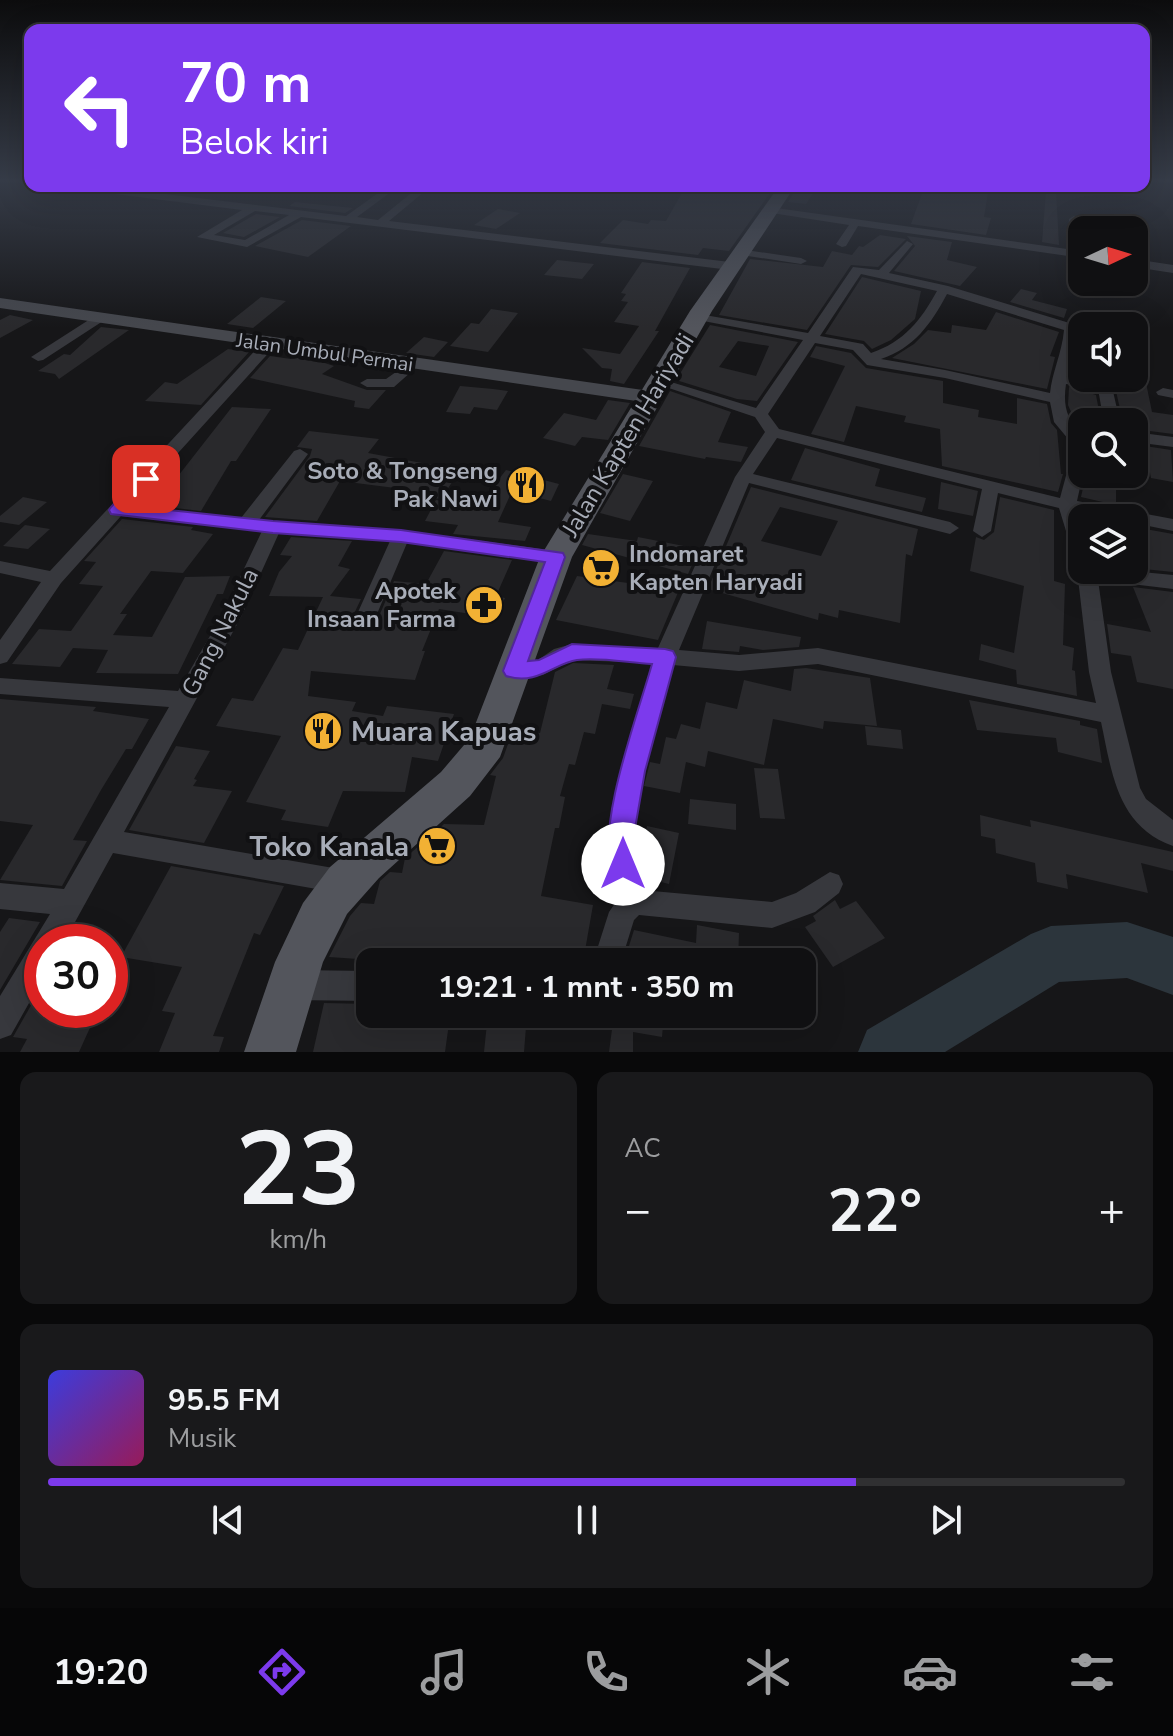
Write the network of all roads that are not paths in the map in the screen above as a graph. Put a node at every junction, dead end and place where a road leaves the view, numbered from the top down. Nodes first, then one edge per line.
1 (215, 230) edge
2 (270, 230) edge
3 (466, 230) edge
4 (755, 230) edge
5 (851, 230) edge
6 (906, 230) edge
7 (842, 244) dead end
8 (907, 244) dead end
9 (1068, 253) edge
10 (734, 259) junction
11 (801, 261) dead end
12 (1148, 265) edge
13 (1173, 269) edge
14 (883, 273) junction
15 (944, 289) junction
16 (0, 303) edge
17 (698, 316) junction
18 (98, 318) junction
19 (812, 337) junction
20 (269, 344) junction
21 (38, 357) dead end
22 (867, 360) junction
23 (413, 364) junction
24 (1058, 378) junction
25 (1068, 379) edge
26 (367, 383) dead end
27 (654, 390) junction
28 (1056, 399) junction
29 (760, 414) junction
30 (1063, 425) junction
31 (1068, 426) edge
32 (1068, 429) edge
33 (773, 432) junction
34 (1148, 439) edge
35 (1173, 442) edge
36 (300, 454) dead end
37 (743, 477) junction
38 (991, 487) junction
39 (1071, 488) edge
40 (1067, 505) junction
41 (1068, 508) edge
42 (118, 510) junction
43 (246, 524) junction
44 (1173, 525) edge
45 (273, 527) junction
46 (950, 528) dead end
47 (982, 531) dead end
48 (401, 536) junction
49 (556, 557) junction
50 (0, 567) edge
51 (1148, 577) edge
52 (54, 578) junction
53 (1173, 582) edge
54 (1088, 584) edge
55 (364, 621) dead end
56 (0, 656) edge
57 (665, 657) junction
58 (513, 671) junction
59 (0, 686) edge
60 (185, 700) junction
61 (1110, 715) junction
62 (1173, 835) edge
63 (104, 840) junction
64 (345, 882) junction
65 (830, 884) dead end
66 (0, 896) edge
67 (634, 902) junction
68 (72, 903) junction
69 (60, 924) edge
70 (611, 948) edge
71 (24, 983) edge
72 (292, 985) junction
73 (356, 986) edge
74 (0, 1024) edge
75 (270, 1052) edge

1 - 2 street
3 - 10 street
4 - 10 main road, Jalan Kapten Hariyadi
5 - 7 street
6 - 9 street
8 - 14 street
10 - 11 street
10 - 17 main road, Jalan Kapten Hariyadi
12 - 13 street
14 - 15 street
14 - 19 street
15 - 22 street
15 - 24 street
16 - 18 main road, Jalan Umbul Permai
17 - 19 street
17 - 27 main road, Jalan Kapten Hariyadi
18 - 20 main road, Jalan Umbul Permai
18 - 21 street
19 - 22 street
19 - 29 street
20 - 23 main road, Jalan Umbul Permai
20 - 42 street
22 - 28 street
23 - 26 street
23 - 27 main road, Jalan Umbul Permai
24 - 25 street
24 - 28 street
27 - 29 street
27 - 49 main road, Jalan Kapten Hariyadi
28 - 30 street
29 - 33 street
30 - 31 street
30 - 32 street
33 - 37 street
33 - 38 street
34 - 35 street
36 - 43 street
37 - 46 street
37 - 57 street
38 - 40 street
38 - 47 street
39 - 40 street
40 - 41 street
40 - 44 street
42 - 43 street
42 - 52 street
43 - 45 street
45 - 48 street
45 - 60 street, Gang Nakula
48 - 49 street
48 - 55 street
49 - 58 main road, Jalan Kapten Hariyadi
50 - 52 street
51 - 53 street
52 - 56 street
54 - 61 street
57 - 58 street
57 - 61 street
57 - 67 street
58 - 64 main road, Jalan Kapten Hariyadi
59 - 60 street
60 - 63 street, Gang Nakula
61 - 62 street
63 - 64 street
63 - 68 street, Gang Nakula
64 - 72 main road, Jalan Kapten Hariyadi
65 - 67 street
66 - 68 street
67 - 70 street
68 - 69 street, Gang Nakula
71 - 74 street
72 - 73 street
72 - 75 main road, Jalan Kapten Hariyadi

